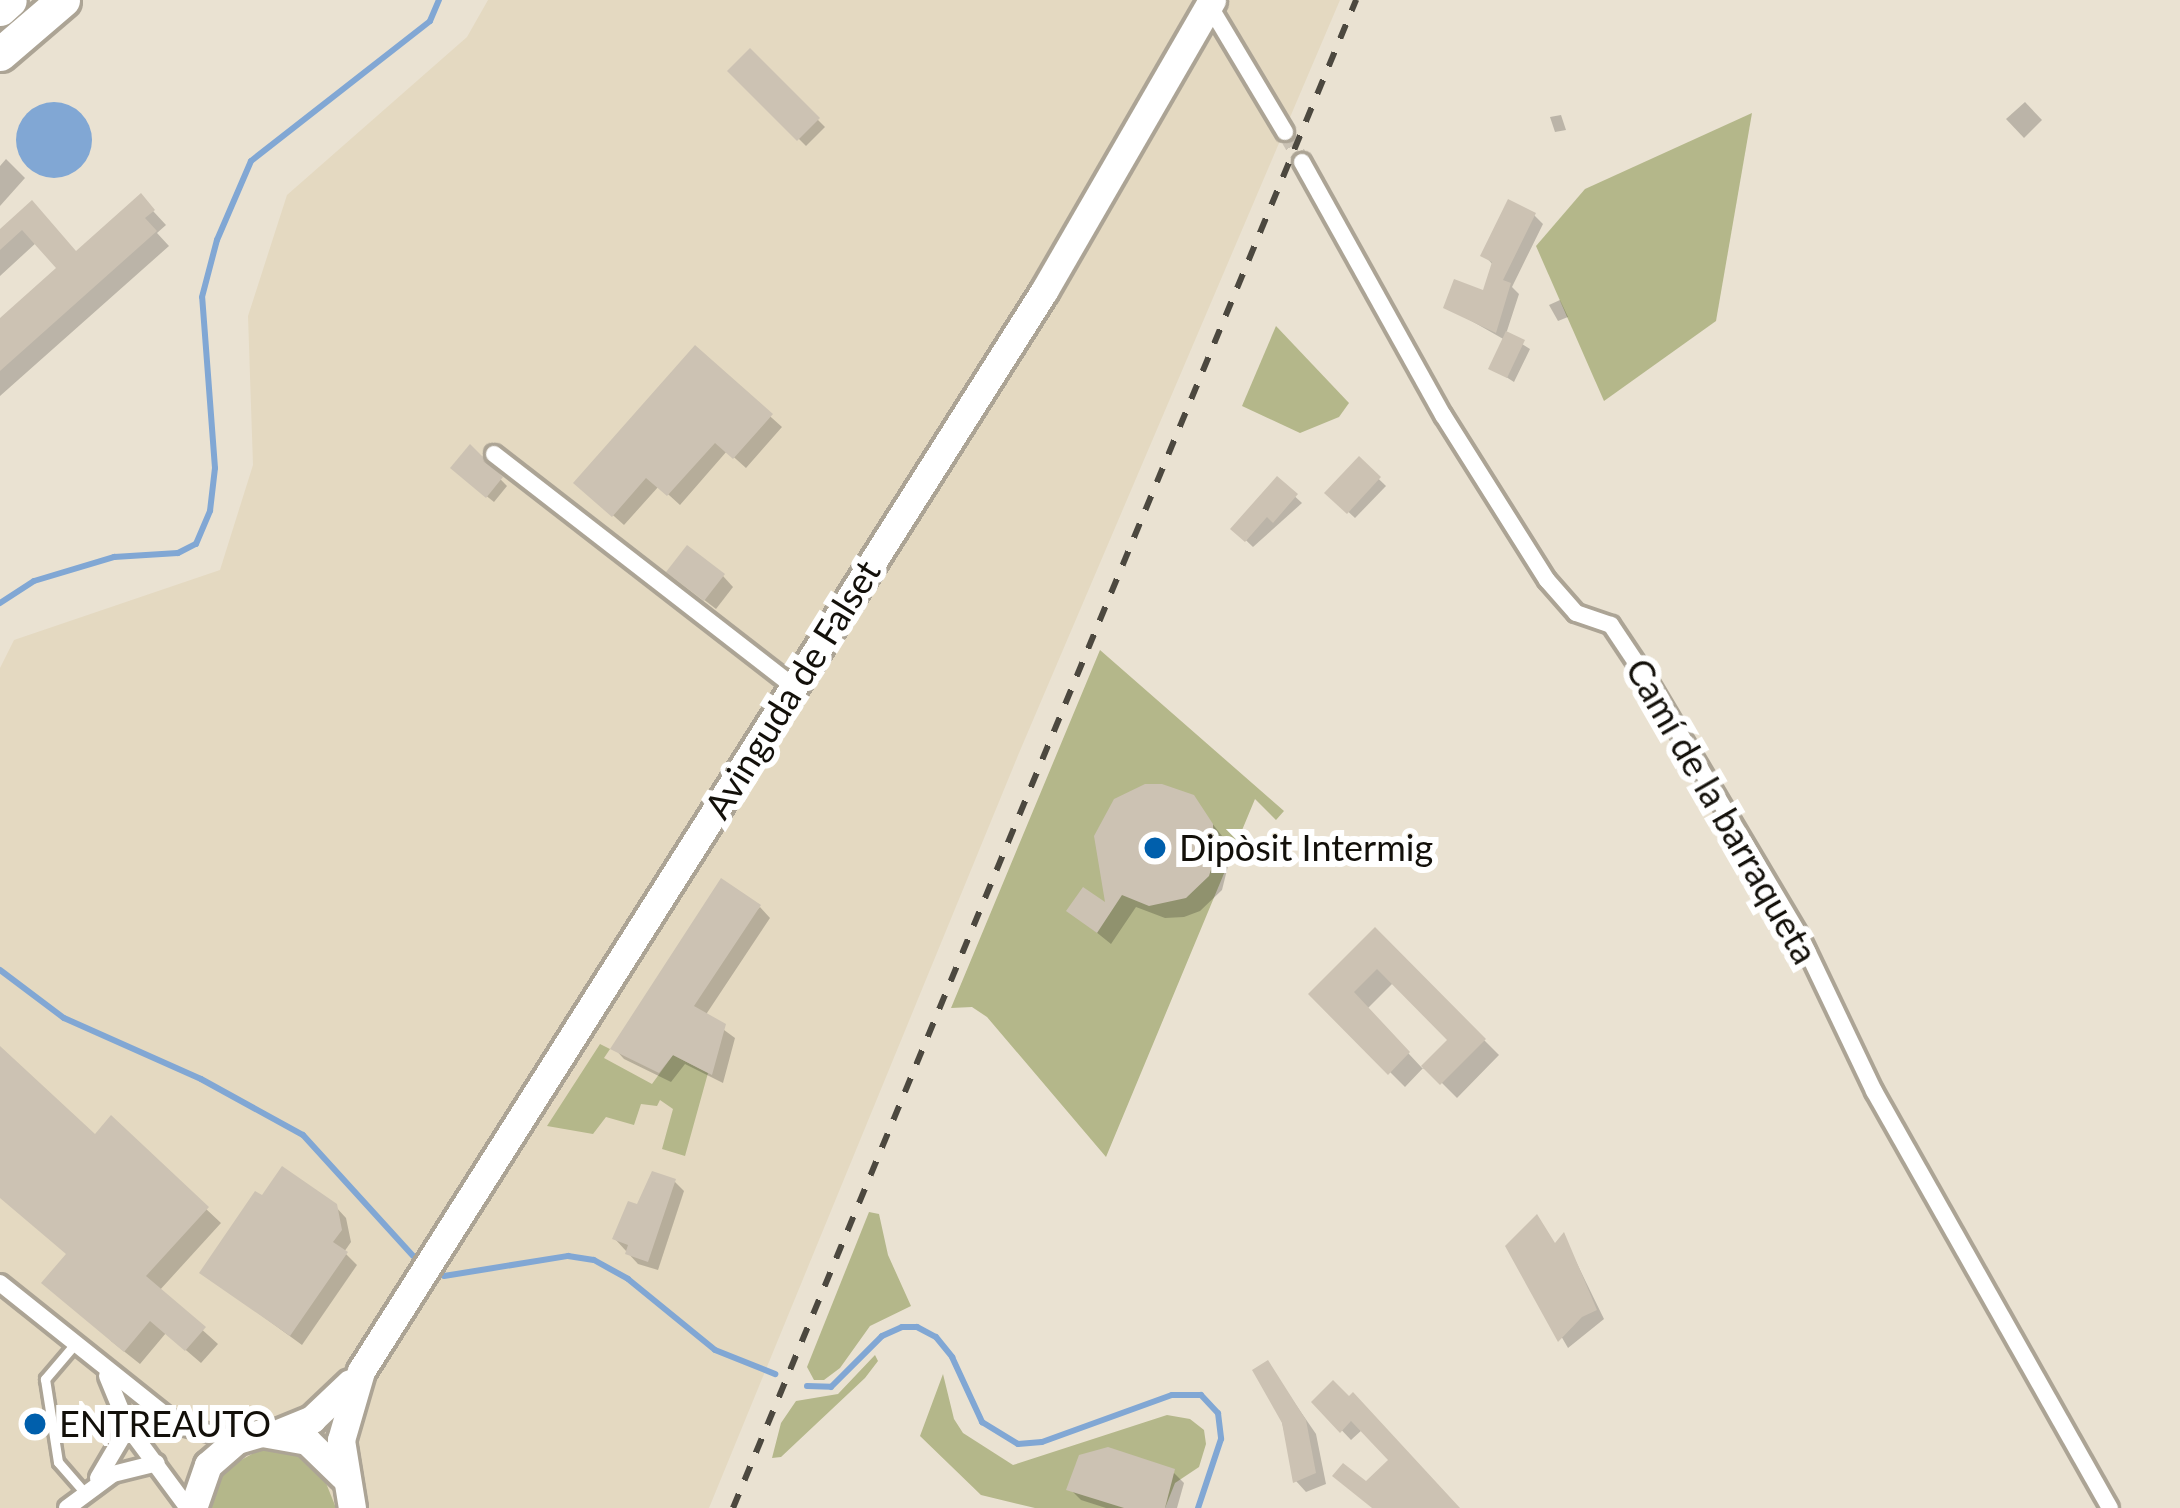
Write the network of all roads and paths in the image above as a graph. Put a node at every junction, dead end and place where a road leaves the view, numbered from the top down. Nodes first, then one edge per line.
1 (10, 0) edge
2 (63, 0) edge
3 (1210, 2) edge
4 (0, 9) edge
5 (0, 54) edge
6 (1285, 132) tunnel mouth
7 (1302, 162) tunnel mouth
8 (494, 454) dead end
9 (794, 687) junction
10 (0, 1283) edge
11 (74, 1346) junction
12 (104, 1370) junction
13 (361, 1371) junction
14 (178, 1425) junction
15 (128, 1427) junction
16 (278, 1433) junction
17 (237, 1440) junction
18 (157, 1463) junction
19 (344, 1480) junction
20 (89, 1489) junction
21 (67, 1508) edge
22 (191, 1508) edge
23 (352, 1508) edge
24 (2110, 1508) edge

1 - 4 highway
2 - 5 highway
3 - 6 street
3 - 9 main road, Avinguda de Falset
7 - 24 street, Camí de la barraqueta
8 - 9 street
9 - 13 main road, Avinguda de Falset
10 - 11 street
11 - 12 street
11 - 20 lane
12 - 14 street
12 - 15 street
13 - 16 main road
13 - 19 main road
14 - 15 street
14 - 17 street
15 - 18 street
15 - 20 street
16 - 17 main road
16 - 19 main road
17 - 22 main road
18 - 20 street
18 - 22 street
19 - 23 main road
20 - 21 street

